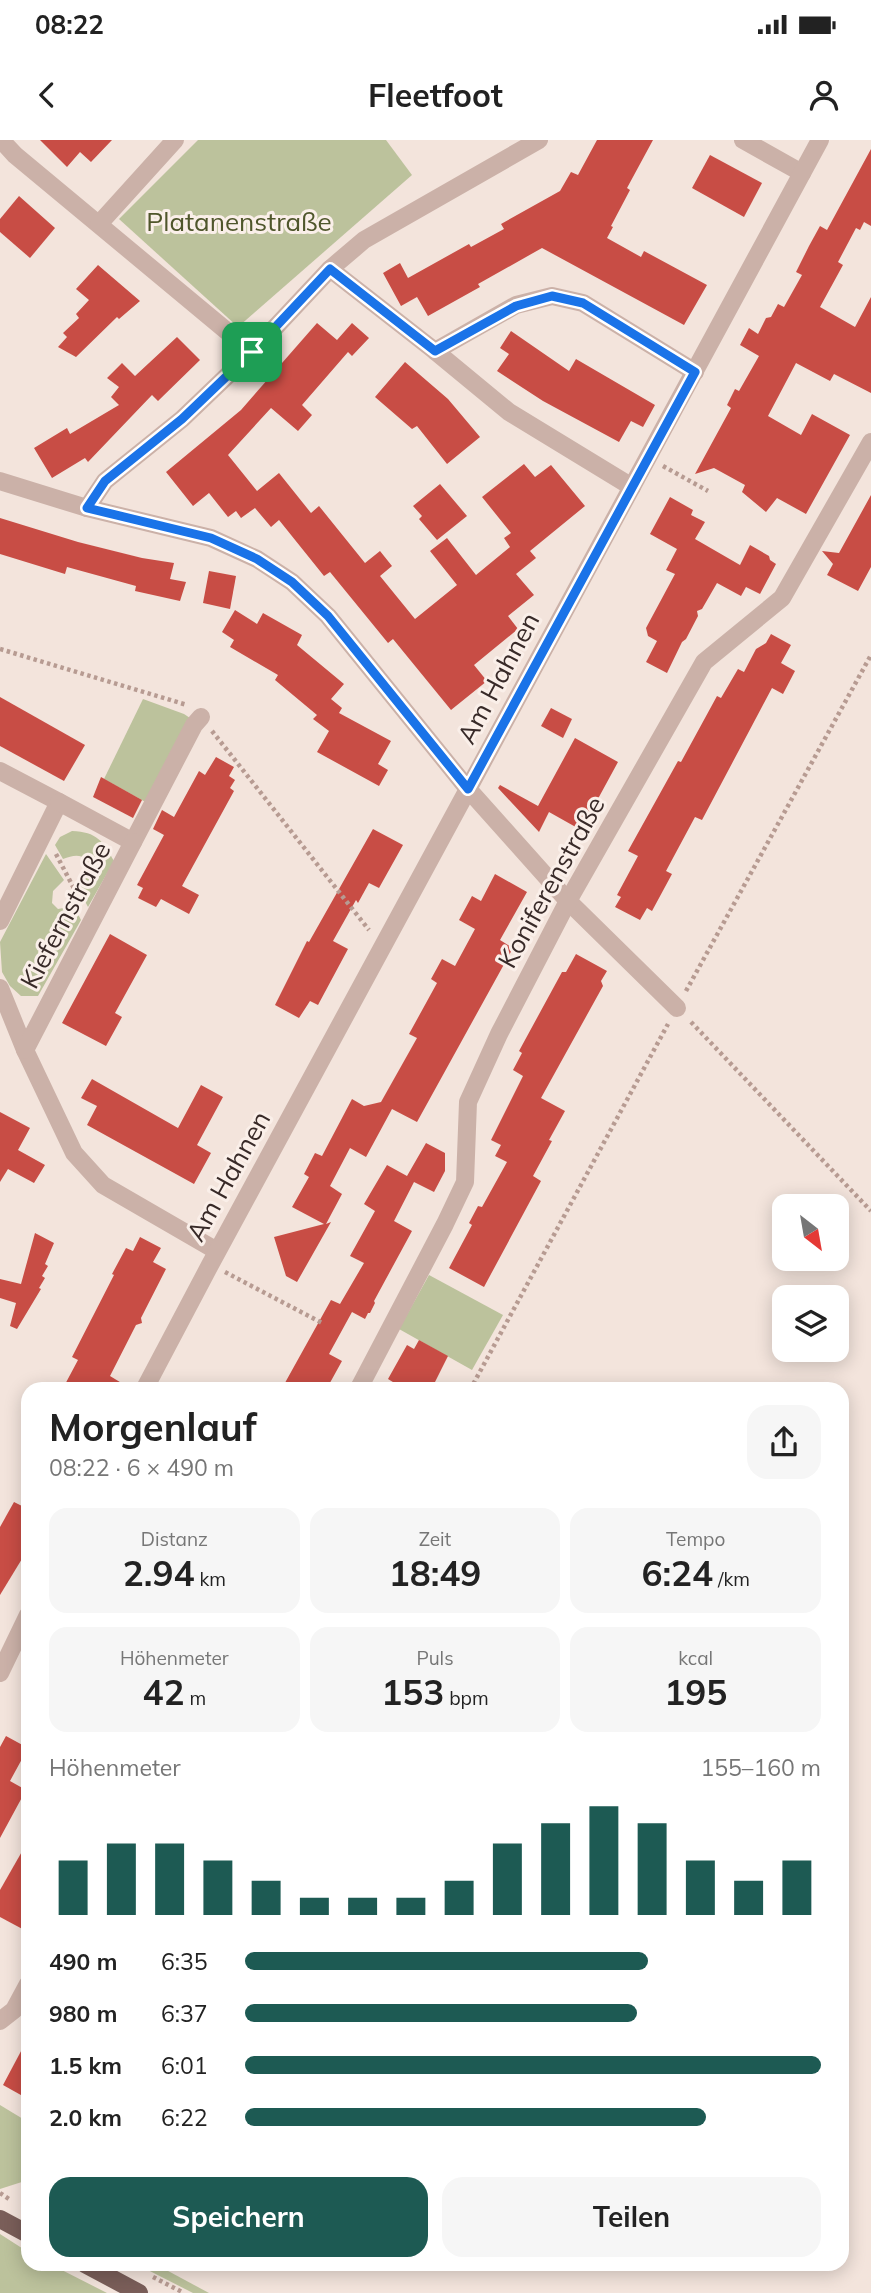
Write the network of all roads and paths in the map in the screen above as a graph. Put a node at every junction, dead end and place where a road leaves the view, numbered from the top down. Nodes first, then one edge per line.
1 (1, 140) edge
2 (175, 140) edge
3 (539, 140) edge
4 (743, 140) edge
5 (820, 140) edge
6 (802, 173) junction
7 (99, 224) junction
8 (330, 269) junction
9 (435, 351) junction
10 (252, 352) junction
11 (695, 372) junction
12 (871, 442) edge
13 (648, 458) junction
14 (0, 481) edge
15 (632, 488) junction
16 (708, 491) dead end
17 (87, 508) junction
18 (0, 649) edge
19 (201, 717) junction
20 (0, 771) edge
21 (468, 789) junction
22 (59, 802) junction
23 (45, 832) junction
24 (133, 842) junction
25 (568, 901) junction
26 (0, 921) edge
27 (92, 921) junction
28 (386, 943) junction
29 (0, 988) edge
30 (677, 1008) joint
31 (24, 1050) junction
32 (871, 1211) edge
33 (213, 1258) junction
34 (324, 1324) dead end
35 (148, 1382) edge
36 (362, 1382) edge
37 (21, 1630) edge
38 (0, 1673) edge
39 (21, 1997) edge
40 (0, 2021) edge
41 (0, 2219) edge
42 (21, 2230) edge
43 (98, 2271) edge
44 (151, 2276) dead end
45 (139, 2293) edge
46 (184, 2293) edge

1 - 7 street
2 - 7 street
3 - 8 street
4 - 6 street
5 - 6 street, Am Hahnen
6 - 11 street, Am Hahnen
7 - 10 street
8 - 9 street
8 - 10 street
9 - 11 street
9 - 15 street
10 - 17 street
11 - 13 street, Am Hahnen
12 - 25 street, Koniferenstraße
13 - 15 street, Am Hahnen
13 - 16 path
14 - 17 street
15 - 21 street, Am Hahnen
17 - 21 street
18 - 19 path
19 - 24 street, Kiefernstraße
19 - 28 path
20 - 22 street, Kiefernstraße
21 - 25 street
21 - 28 street, Am Hahnen
22 - 23 street, Kiefernstraße
22 - 24 street, Kiefernstraße
23 - 26 street, Kiefernstraße
23 - 27 path
24 - 27 street, Kiefernstraße
25 - 30 street
25 - 36 street, Koniferenstraße
27 - 31 street, Kiefernstraße
28 - 33 street, Am Hahnen
29 - 31 street, Kiefernstraße
30 - 32 path
31 - 33 street, Kiefernstraße
33 - 34 path
33 - 35 street, Am Hahnen
37 - 38 street
39 - 40 street
41 - 42 main road
43 - 45 main road
44 - 46 path

